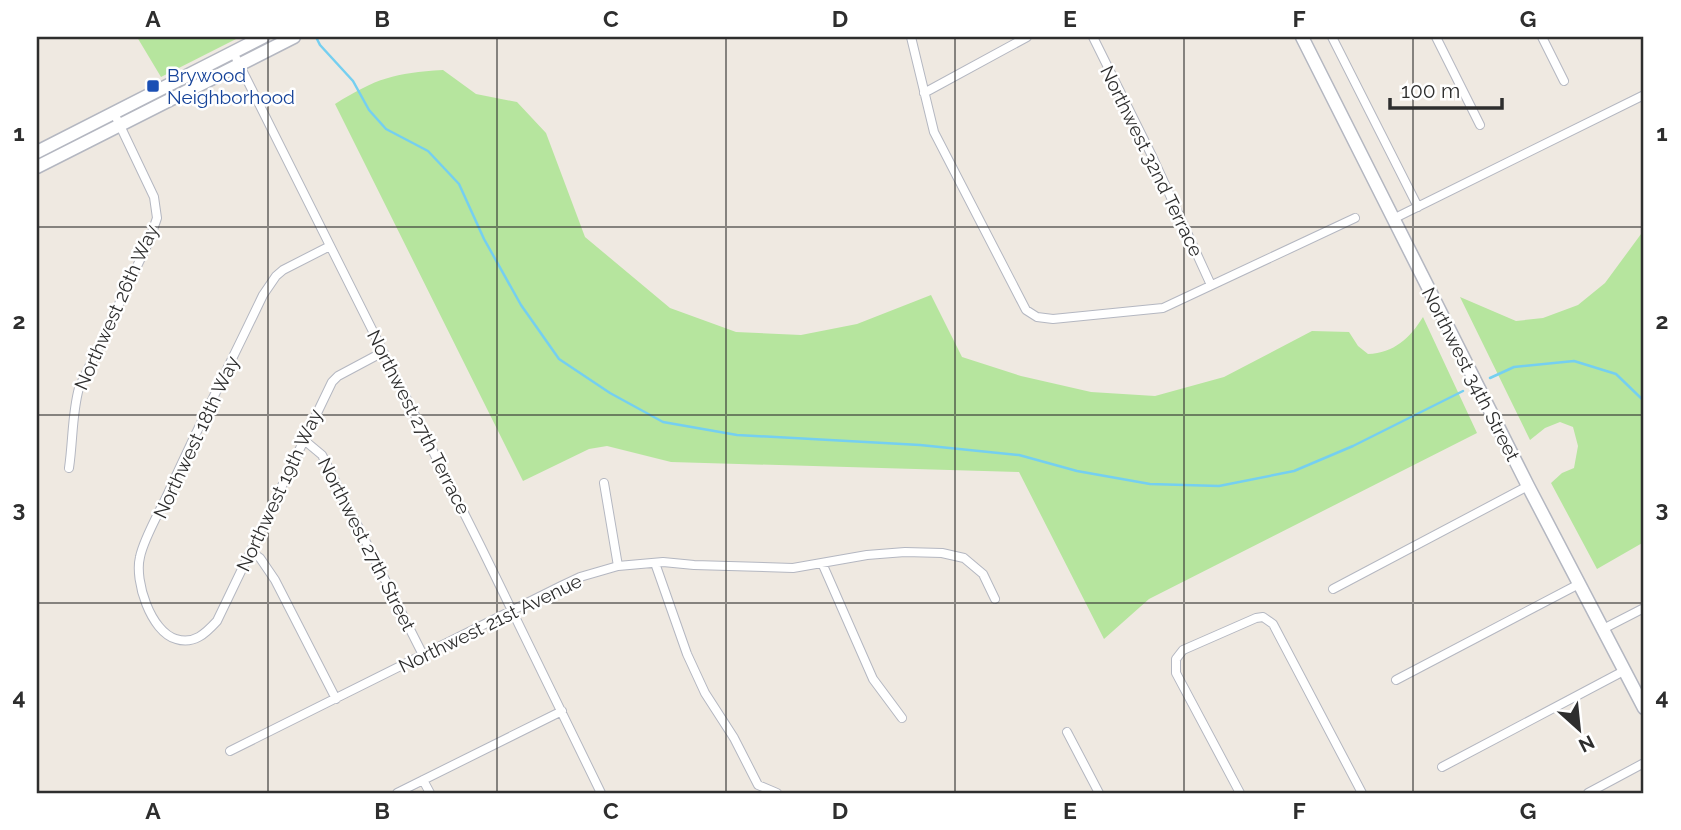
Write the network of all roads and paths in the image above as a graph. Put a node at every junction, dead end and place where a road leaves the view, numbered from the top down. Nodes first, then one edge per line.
1 (263, 37) edge
2 (294, 37) edge
3 (911, 37) edge
4 (1027, 37) edge
5 (1093, 37) edge
6 (1303, 37) edge
7 (1332, 37) edge
8 (1436, 37) edge
9 (1542, 37) edge
10 (236, 58) junction
11 (1564, 81) dead end
12 (924, 93) junction
13 (1644, 95) edge
14 (117, 119) junction
15 (1480, 125) dead end
16 (37, 152) edge
17 (37, 167) edge
18 (1418, 207) junction
19 (1355, 218) dead end
20 (1393, 219) junction
21 (330, 246) junction
22 (1211, 285) junction
23 (383, 352) junction
24 (304, 440) junction
25 (69, 468) dead end
26 (604, 483) dead end
27 (1528, 486) junction
28 (250, 551) junction
29 (655, 563) junction
30 (822, 563) junction
31 (618, 566) junction
32 (1579, 584) junction
33 (1333, 589) dead end
34 (995, 599) dead end
35 (1644, 608) edge
36 (512, 611) junction
37 (1603, 629) junction
38 (189, 641) joint
39 (423, 655) junction
40 (1618, 674) dead end
41 (1396, 680) dead end
42 (336, 699) junction
43 (1644, 708) edge
44 (562, 711) junction
45 (902, 718) dead end
46 (1067, 732) dead end
47 (230, 751) dead end
48 (1644, 764) edge
49 (1442, 767) dead end
50 (423, 780) junction
51 (397, 793) edge
52 (430, 793) edge
53 (601, 793) edge
54 (777, 793) edge
55 (1099, 793) edge
56 (1240, 793) edge
57 (1362, 793) edge
58 (1588, 793) edge

1 - 10 main road
2 - 10 main road
3 - 12 street
4 - 12 street
5 - 22 street, Northwest 32nd Terrace
6 - 20 main road, Northwest 34th Street
7 - 18 street
8 - 15 street
9 - 11 street
10 - 14 main road
10 - 21 street, Northwest 27th Terrace
12 - 22 street
13 - 18 street
14 - 16 main road
14 - 17 main road
14 - 25 street, Northwest 26th Way
18 - 20 street
19 - 22 street
20 - 27 main road, Northwest 34th Street
21 - 23 street, Northwest 27th Terrace
21 - 38 street, Northwest 18th Way
23 - 24 street, Northwest 19th Way
23 - 36 street, Northwest 27th Terrace
24 - 28 street, Northwest 19th Way
24 - 39 street, Northwest 27th Street
26 - 31 street
27 - 32 main road, Northwest 34th Street
27 - 33 street
28 - 38 street, Northwest 19th Way
28 - 42 street
29 - 30 street, Northwest 21st Avenue
29 - 31 street, Northwest 21st Avenue
29 - 54 street
30 - 34 street, Northwest 21st Avenue
30 - 45 street
31 - 36 street, Northwest 21st Avenue
32 - 37 main road, Northwest 34th Street
32 - 41 street
35 - 37 street
36 - 39 street, Northwest 21st Avenue
36 - 44 street, Northwest 27th Terrace
37 - 43 main road, Northwest 34th Street
39 - 42 street, Northwest 21st Avenue
40 - 49 street
42 - 47 street, Northwest 21st Avenue
44 - 50 street
44 - 53 street, Northwest 27th Terrace
46 - 55 street
48 - 58 street
50 - 51 street
50 - 52 street
56 - 57 street

